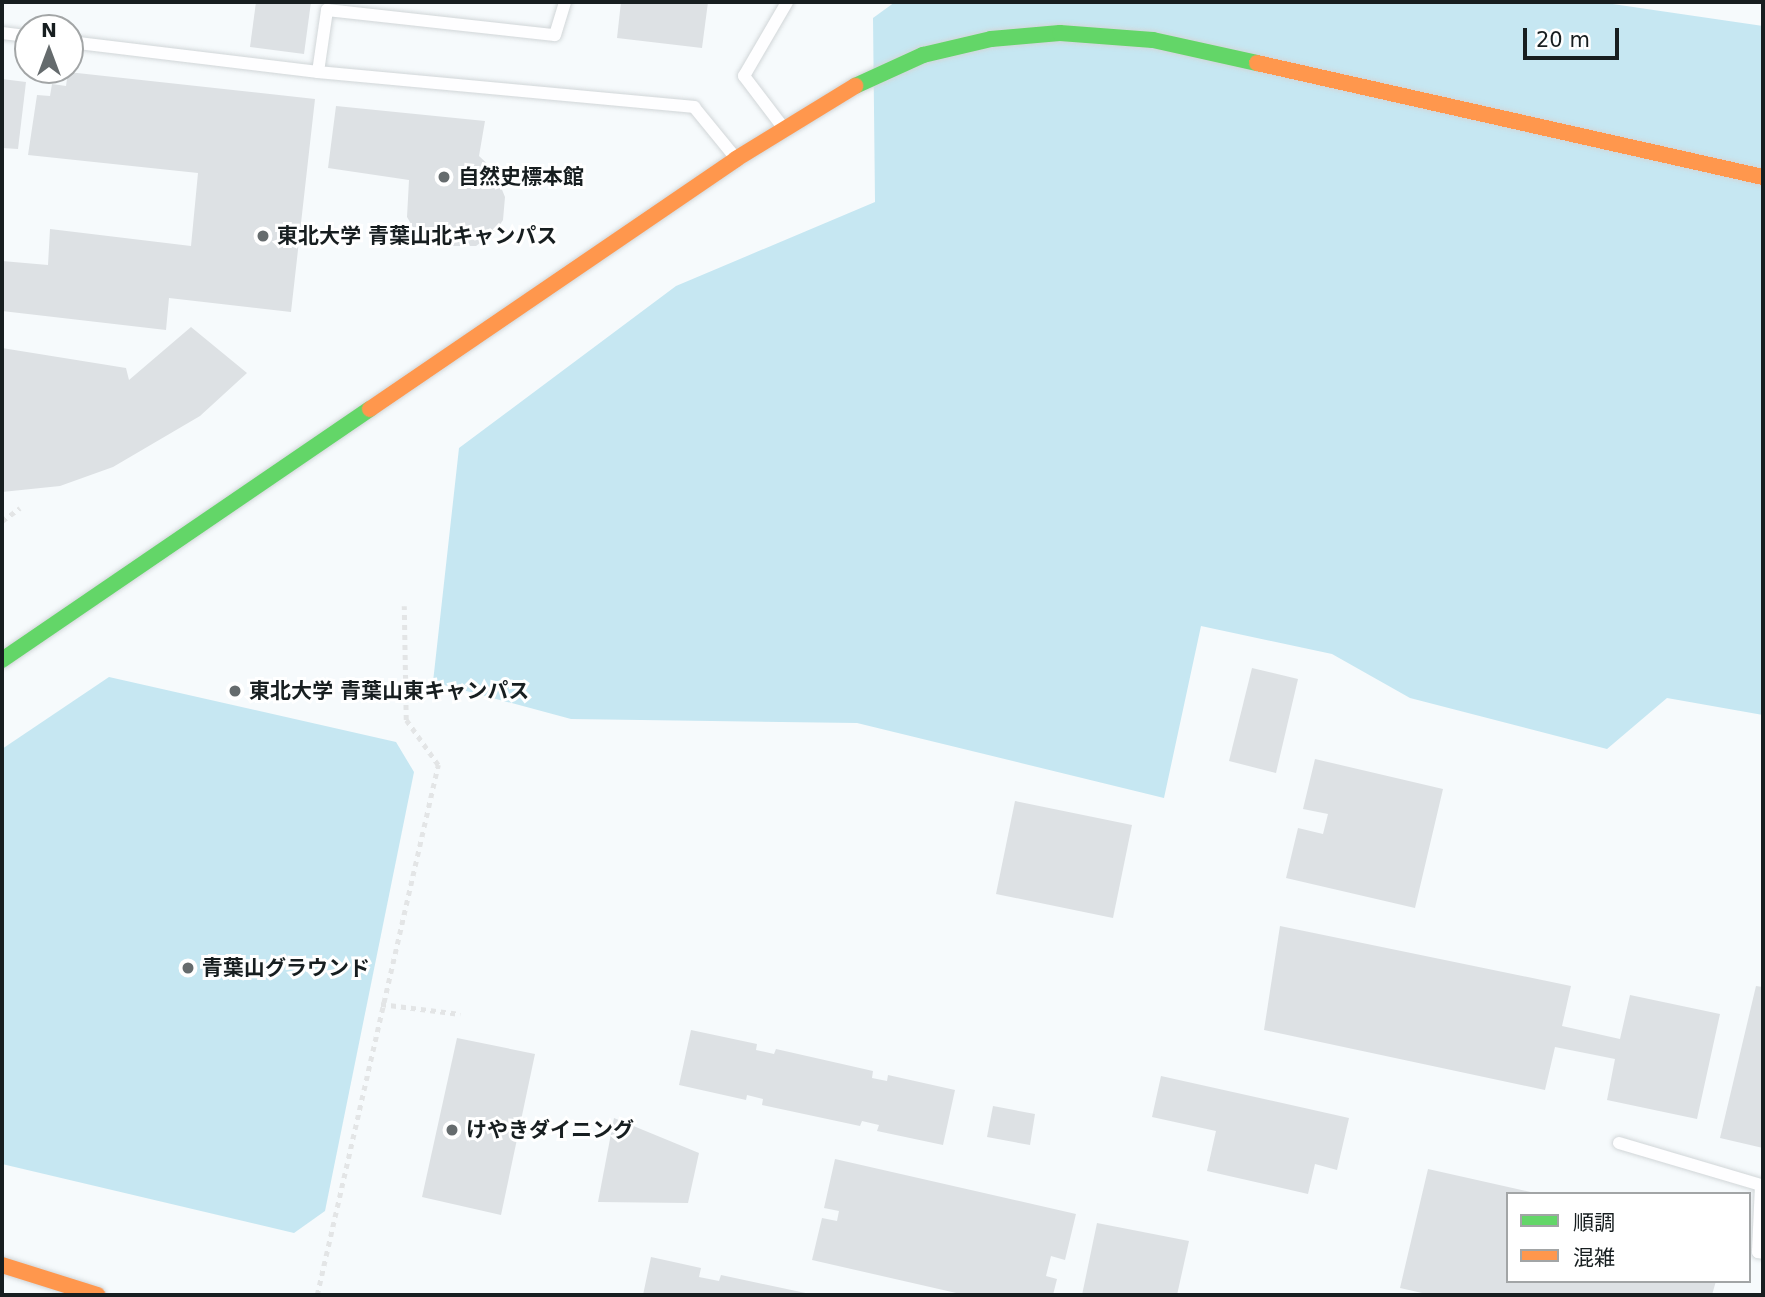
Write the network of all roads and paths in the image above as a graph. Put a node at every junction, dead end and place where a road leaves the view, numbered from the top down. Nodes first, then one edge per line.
1 (565, 2) edge
2 (787, 2) edge
3 (84, 43) edge
4 (318, 72) junction
5 (784, 129) junction
6 (736, 159) junction
7 (1763, 177) edge
8 (20, 508) dead end
9 (2, 521) edge
10 (404, 606) dead end
11 (2, 660) edge
12 (381, 1004) junction
13 (460, 1014) dead end
14 (1619, 1143) dead end
15 (1763, 1253) edge
16 (2, 1265) edge
17 (97, 1295) edge
18 (317, 1295) edge

1 - 4 lane
2 - 5 lane
3 - 4 lane
4 - 6 lane
5 - 6 street
5 - 7 street
6 - 11 street
8 - 9 path
10 - 12 path
12 - 13 path
12 - 18 path
14 - 15 lane
16 - 17 street

